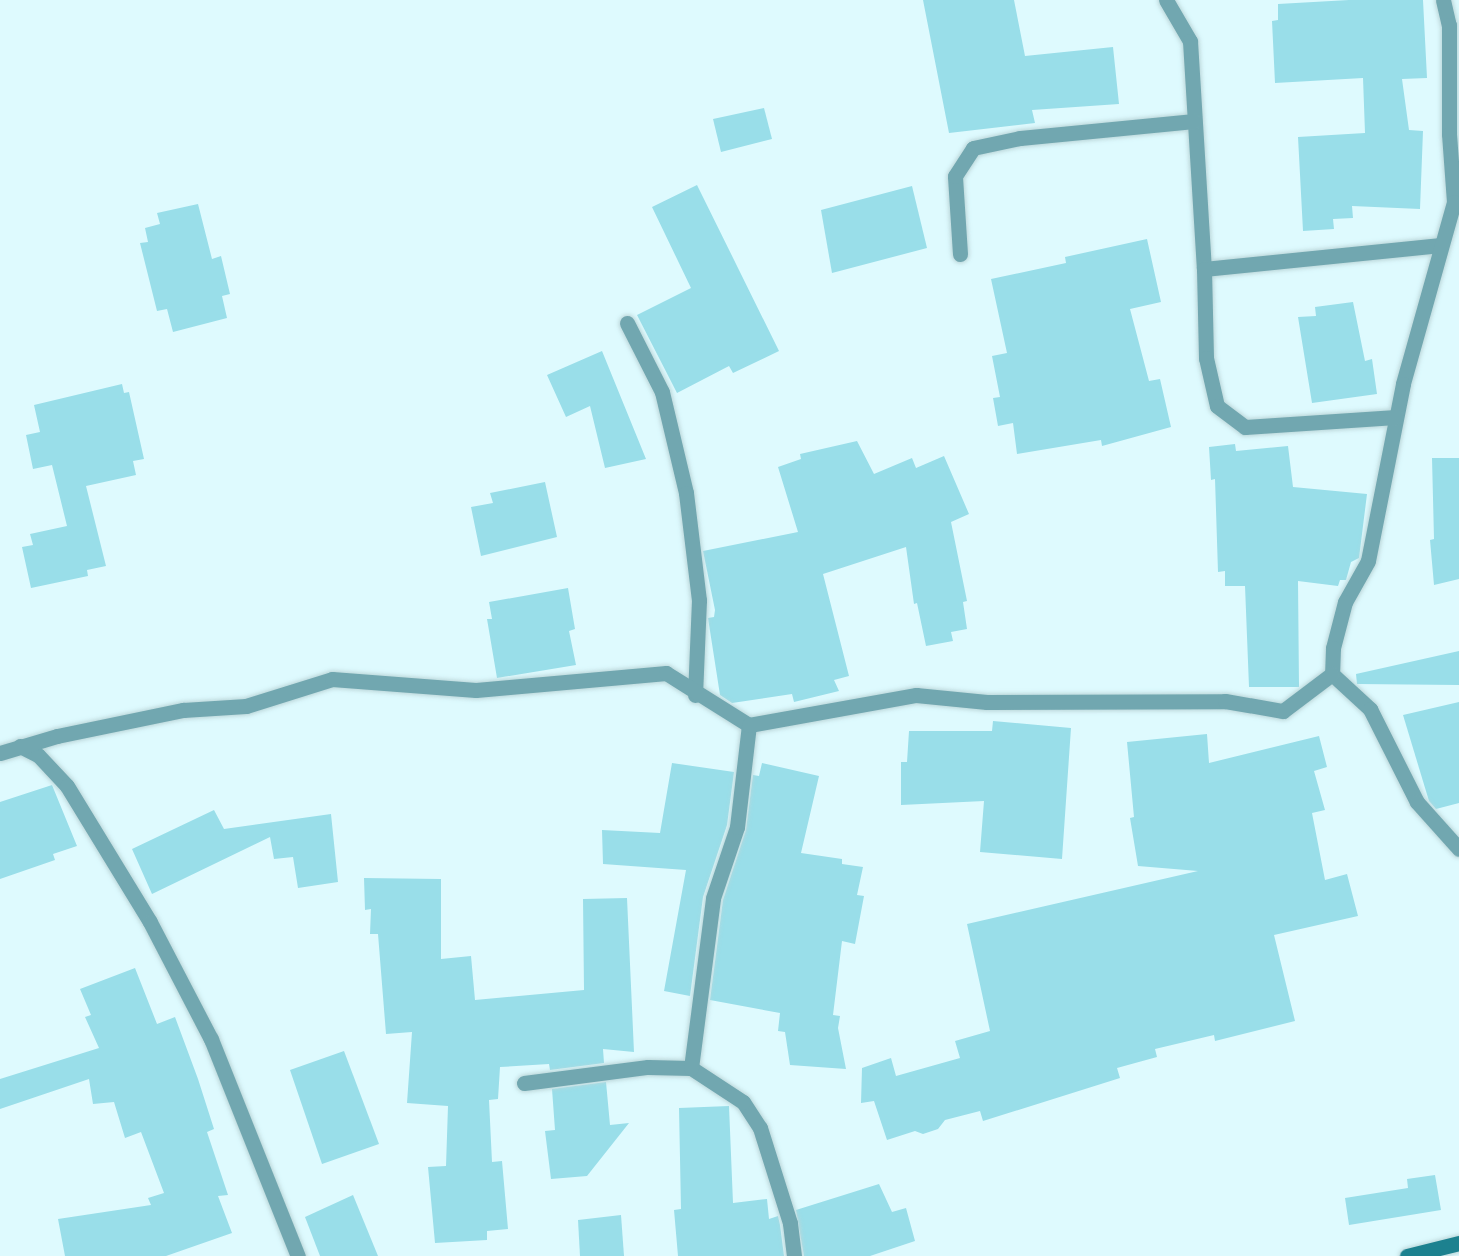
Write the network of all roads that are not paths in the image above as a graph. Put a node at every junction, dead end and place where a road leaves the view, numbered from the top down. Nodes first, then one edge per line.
1 (1166, 0) edge
2 (1443, 0) edge
3 (1454, 25) edge
4 (1194, 121) junction
5 (1441, 245) junction
6 (960, 254) dead end
7 (1204, 269) junction
8 (627, 323) dead end
9 (1396, 417) junction
10 (1332, 674) junction
11 (695, 695) junction
12 (749, 725) junction
13 (20, 746) junction
14 (0, 753) edge
15 (1459, 849) edge
16 (691, 1068) junction
17 (524, 1083) dead end
18 (1459, 1243) edge
19 (298, 1256) edge
20 (794, 1256) edge
21 (1407, 1256) edge

1 - 4 street
2 - 3 street
3 - 5 street
4 - 6 street
4 - 7 street
5 - 7 street
5 - 9 street
7 - 9 street
8 - 11 street
9 - 10 street
10 - 12 street
10 - 15 street
11 - 12 street
11 - 13 street
12 - 16 street
13 - 14 street
13 - 19 street
16 - 17 street
16 - 20 street
18 - 21 street

